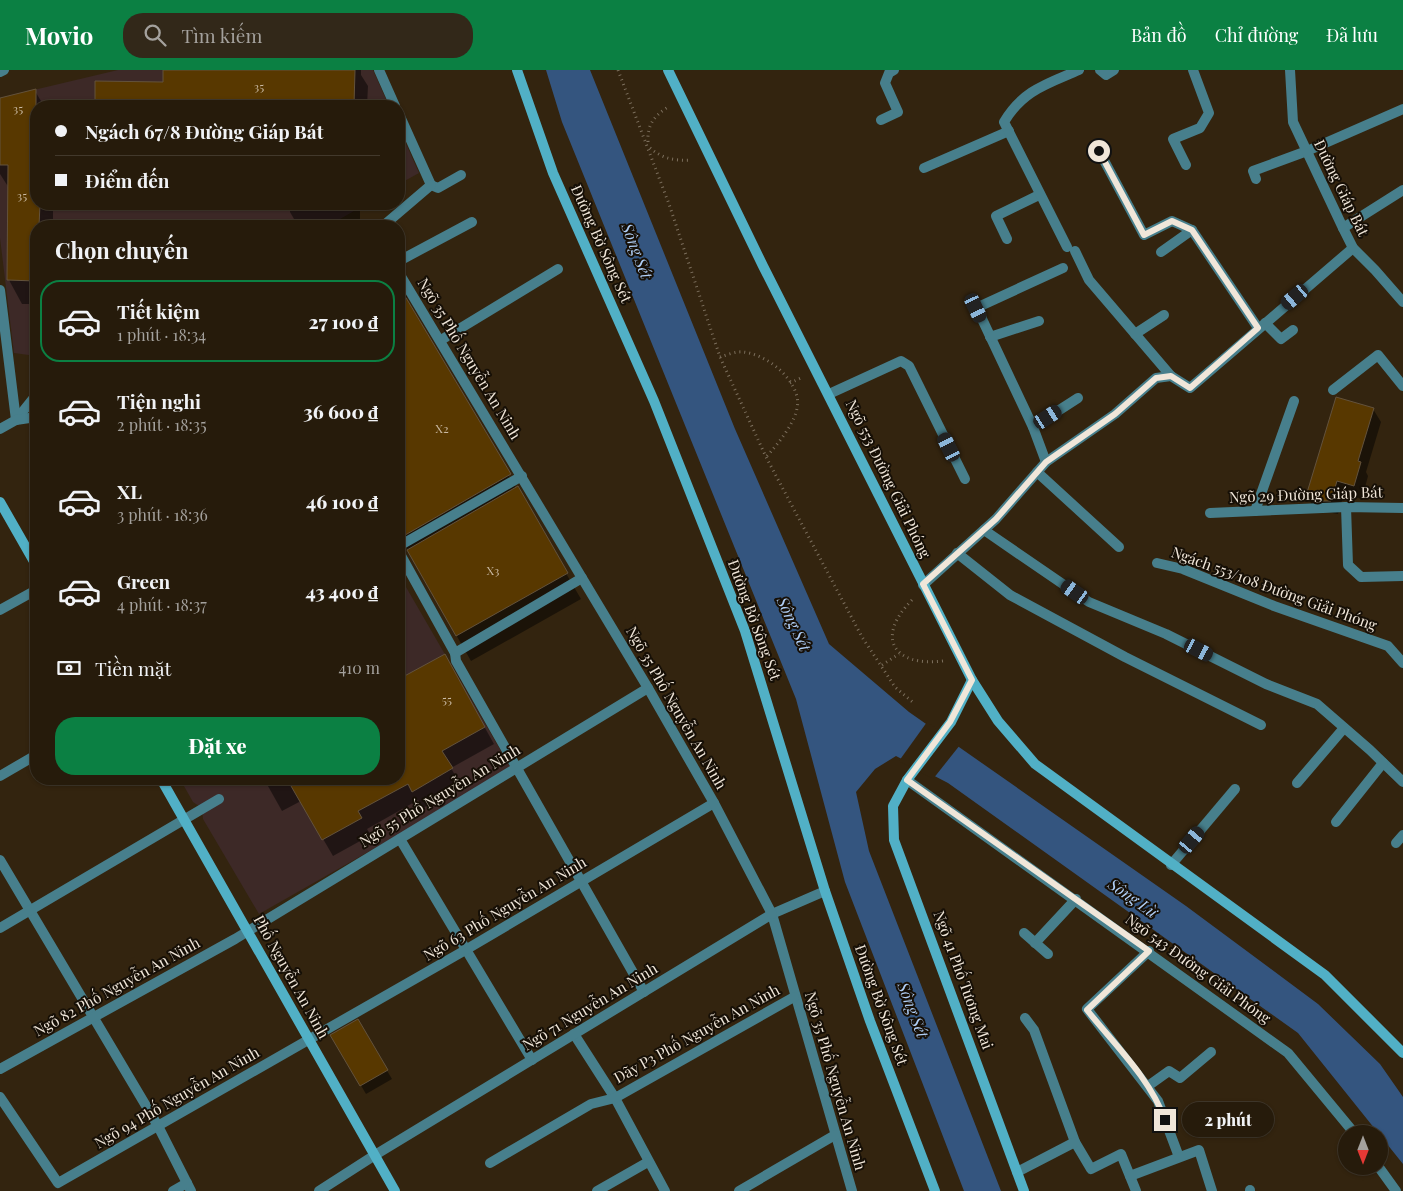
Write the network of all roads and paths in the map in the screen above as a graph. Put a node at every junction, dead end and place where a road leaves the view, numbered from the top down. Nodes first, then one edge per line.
1 (4, 70) edge
2 (379, 70) edge
3 (517, 70) edge
4 (618, 70) edge
5 (668, 70) edge
6 (894, 70) edge
7 (1080, 70) edge
8 (1100, 70) edge
9 (1114, 70) edge
10 (1193, 70) edge
11 (1290, 70) edge
12 (0, 72) edge
13 (392, 100) edge
14 (668, 107) dead end
15 (1403, 109) edge
16 (881, 120) dead end
17 (405, 127) edge
18 (1009, 131) junction
19 (648, 147) junction
20 (1099, 151) dead end
21 (1307, 151) junction
22 (693, 160) dead end
23 (1186, 165) dead end
24 (924, 168) dead end
25 (461, 175) dead end
26 (1256, 179) dead end
27 (431, 185) junction
28 (1403, 190) edge
29 (1039, 195) junction
30 (405, 207) edge
31 (402, 210) edge
32 (390, 220) edge
33 (472, 222) dead end
34 (1343, 228) junction
35 (1192, 230) junction
36 (1007, 239) dead end
37 (1353, 248) junction
38 (1161, 252) dead end
39 (405, 259) edge
40 (1063, 268) dead end
41 (558, 269) dead end
42 (405, 283) edge
43 (0, 290) edge
44 (1403, 302) edge
45 (1164, 315) dead end
46 (1039, 320) dead end
47 (1262, 325) junction
48 (1293, 330) dead end
49 (1135, 334) junction
50 (990, 338) junction
51 (441, 340) junction
52 (720, 357) junction
53 (1171, 376) junction
54 (802, 378) dead end
55 (790, 383) junction
56 (1403, 386) edge
57 (1333, 390) dead end
58 (829, 394) junction
59 (1078, 398) dead end
60 (1294, 401) dead end
61 (30, 402) edge
62 (30, 418) edge
63 (16, 420) junction
64 (1033, 427) junction
65 (0, 429) edge
66 (766, 457) junction
67 (1046, 462) junction
68 (1037, 472) junction
69 (522, 476) junction
70 (964, 479) dead end
71 (0, 502) edge
72 (1346, 507) junction
73 (1403, 508) edge
74 (1255, 511) junction
75 (1210, 513) dead end
76 (984, 530) junction
77 (405, 543) edge
78 (1119, 547) dead end
79 (957, 553) junction
80 (30, 554) edge
81 (405, 563) edge
82 (1158, 563) dead end
83 (1403, 576) edge
84 (582, 578) junction
85 (923, 584) junction
86 (30, 593) edge
87 (914, 599) dead end
88 (0, 610) edge
89 (455, 653) junction
90 (899, 654) junction
91 (943, 661) dead end
92 (1403, 663) edge
93 (882, 665) junction
94 (972, 680) junction
95 (648, 688) junction
96 (915, 704) dead end
97 (1262, 725) dead end
98 (1344, 728) junction
99 (30, 758) edge
100 (1383, 763) junction
101 (516, 767) junction
102 (0, 776) edge
103 (907, 780) junction
104 (1403, 782) edge
105 (1297, 784) dead end
106 (165, 785) edge
107 (1234, 789) dead end
108 (219, 799) dead end
109 (714, 803) junction
110 (185, 819) junction
111 (1336, 822) dead end
112 (400, 839) junction
113 (0, 860) edge
114 (1171, 865) junction
115 (581, 881) junction
116 (825, 891) junction
117 (1076, 899) junction
118 (30, 910) junction
119 (772, 914) junction
120 (0, 928) edge
121 (248, 931) junction
122 (1024, 934) dead end
123 (1035, 943) junction
124 (466, 950) junction
125 (1149, 951) junction
126 (1048, 954) dead end
127 (644, 992) junction
128 (794, 997) junction
129 (93, 1017) junction
130 (1025, 1018) dead end
131 (574, 1034) junction
132 (310, 1040) junction
133 (1211, 1052) dead end
134 (1403, 1053) edge
135 (532, 1060) junction
136 (0, 1069) edge
137 (1148, 1086) junction
138 (0, 1097) edge
139 (615, 1098) junction
140 (1348, 1125) edge
141 (158, 1126) junction
142 (835, 1135) junction
143 (1075, 1142) junction
144 (375, 1155) junction
145 (1179, 1157) junction
146 (648, 1162) junction
147 (490, 1163) dead end
148 (1017, 1172) junction
149 (1384, 1175) edge
150 (1130, 1176) junction
151 (189, 1187) edge
152 (173, 1191) edge
153 (319, 1191) edge
154 (395, 1191) edge
155 (597, 1191) edge
156 (665, 1191) edge
157 (739, 1191) edge
158 (852, 1191) edge
159 (935, 1191) edge
160 (1024, 1191) edge
161 (1136, 1191) edge
162 (1212, 1191) edge
163 (1396, 1191) edge

1 - 12 street
2 - 13 street
3 - 116 street, Đường Bờ Sông Sét
4 - 19 path
5 - 58 street, Ngõ 553 Đường Giải Phóng
6 - 16 street
7 - 18 street
8 - 9 street
10 - 23 street
11 - 21 street, Đường Giáp Bát
14 - 19 path
15 - 21 street
17 - 27 street
18 - 24 street
18 - 29 street
19 - 22 path
19 - 52 path
20 - 35 street
21 - 26 street
21 - 34 street, Đường Giáp Bát
25 - 27 street
27 - 30 street
28 - 34 street
29 - 36 street
29 - 49 street
31 - 32 street
33 - 39 street
34 - 37 street, Đường Giáp Bát
35 - 38 street
35 - 47 street
37 - 44 street, Đường Giáp Bát
37 - 47 street
40 - 50 street
41 - 51 street
42 - 51 street, Ngõ 35 Phố Nguyễn An Ninh
43 - 63 street
45 - 49 street
46 - 50 street
47 - 48 street
47 - 53 street
49 - 53 street
50 - 64 street
51 - 69 street, Ngõ 35 Phố Nguyễn An Ninh
52 - 55 path
52 - 66 path
53 - 67 street
54 - 55 path
55 - 66 path
56 - 57 street
58 - 70 street, Ngõ 553 Đường Giải Phóng
58 - 85 street, Ngõ 553 Đường Giải Phóng
59 - 64 street
60 - 74 street
61 - 63 street
62 - 63 street
63 - 65 street
64 - 67 street
66 - 93 path
67 - 68 street
68 - 76 street
68 - 78 street
69 - 77 street
69 - 84 street, Ngõ 35 Phố Nguyễn An Ninh
71 - 80 street
72 - 73 street, Ngõ 29 Đường Giáp Bát
72 - 74 street, Ngõ 29 Đường Giáp Bát
72 - 83 street
74 - 75 street, Ngõ 29 Đường Giáp Bát
76 - 79 street
76 - 98 street
79 - 85 street
79 - 97 street
81 - 89 street
82 - 92 street, Ngách 553/108 Đường Giải Phóng
84 - 89 street
84 - 95 street, Ngõ 35 Phố Nguyễn An Ninh
85 - 94 street, Ngõ 553 Đường Giải Phóng
86 - 88 street
87 - 90 path
89 - 101 street
90 - 91 path
90 - 93 path
93 - 96 path
94 - 103 street, Ngõ 41 Phố Tương Mai
94 - 114 street, Ngõ 553 Đường Giải Phóng
95 - 101 street, Ngõ 55 Phố Nguyễn An Ninh
95 - 109 street, Ngõ 35 Phố Nguyễn An Ninh
98 - 100 street
98 - 105 street
99 - 102 street
100 - 104 street
100 - 111 street
101 - 112 street, Ngõ 55 Phố Nguyễn An Ninh
101 - 115 street
103 - 117 street, Ngõ 543 Đường Giải Phóng
103 - 148 street, Ngõ 41 Phố Tương Mai
106 - 110 street, Phố Nguyễn An Ninh
107 - 114 street
108 - 110 street
109 - 115 street, Ngõ 63 Phố Nguyễn An Ninh
109 - 119 street, Ngõ 35 Phố Nguyễn An Ninh
110 - 118 street
110 - 121 street, Phố Nguyễn An Ninh
112 - 121 street, Ngõ 55 Phố Nguyễn An Ninh
112 - 124 street
113 - 118 street
114 - 134 street, Ngõ 553 Đường Giải Phóng
115 - 124 street, Ngõ 63 Phố Nguyễn An Ninh
115 - 127 street
116 - 119 street, Ngõ 71 Nguyễn An Ninh
116 - 159 street, Đường Bờ Sông Sét
117 - 123 street
117 - 125 street, Ngõ 543 Đường Giải Phóng
118 - 120 street
118 - 129 street
119 - 127 street, Ngõ 71 Nguyễn An Ninh
119 - 128 street, Ngõ 35 Phố Nguyễn An Ninh
121 - 129 street, Ngõ 82 Phố Nguyễn An Ninh
121 - 132 street, Phố Nguyễn An Ninh
122 - 123 street
123 - 126 street
124 - 132 street, Ngõ 63 Phố Nguyễn An Ninh
124 - 135 street
125 - 137 street
125 - 140 street, Ngõ 543 Đường Giải Phóng
127 - 131 street, Ngõ 71 Nguyễn An Ninh
128 - 139 street, Dãy P3 Phố Nguyễn An Ninh
128 - 142 street, Ngõ 35 Phố Nguyễn An Ninh
129 - 136 street, Ngõ 82 Phố Nguyễn An Ninh
129 - 141 street
130 - 143 street
131 - 135 street, Ngõ 71 Nguyễn An Ninh
131 - 139 street, Dãy P3 Phố Nguyễn An Ninh
132 - 141 street, Ngõ 94 Phố Nguyễn An Ninh
132 - 144 street, Phố Nguyễn An Ninh
133 - 137 street
135 - 144 street, Ngõ 71 Nguyễn An Ninh
137 - 145 street
138 - 141 street, Ngõ 94 Phố Nguyễn An Ninh
139 - 146 street, Dãy P3 Phố Nguyễn An Ninh
139 - 147 street
141 - 151 street
142 - 157 street
142 - 158 street, Ngõ 35 Phố Nguyễn An Ninh
143 - 148 street
143 - 150 street
144 - 153 street, Ngõ 71 Nguyễn An Ninh
144 - 154 street, Phố Nguyễn An Ninh
145 - 150 street
145 - 162 street
146 - 155 street
146 - 156 street, Dãy P3 Phố Nguyễn An Ninh
148 - 160 street, Ngõ 41 Phố Tương Mai
149 - 163 street
150 - 161 street
151 - 152 street

